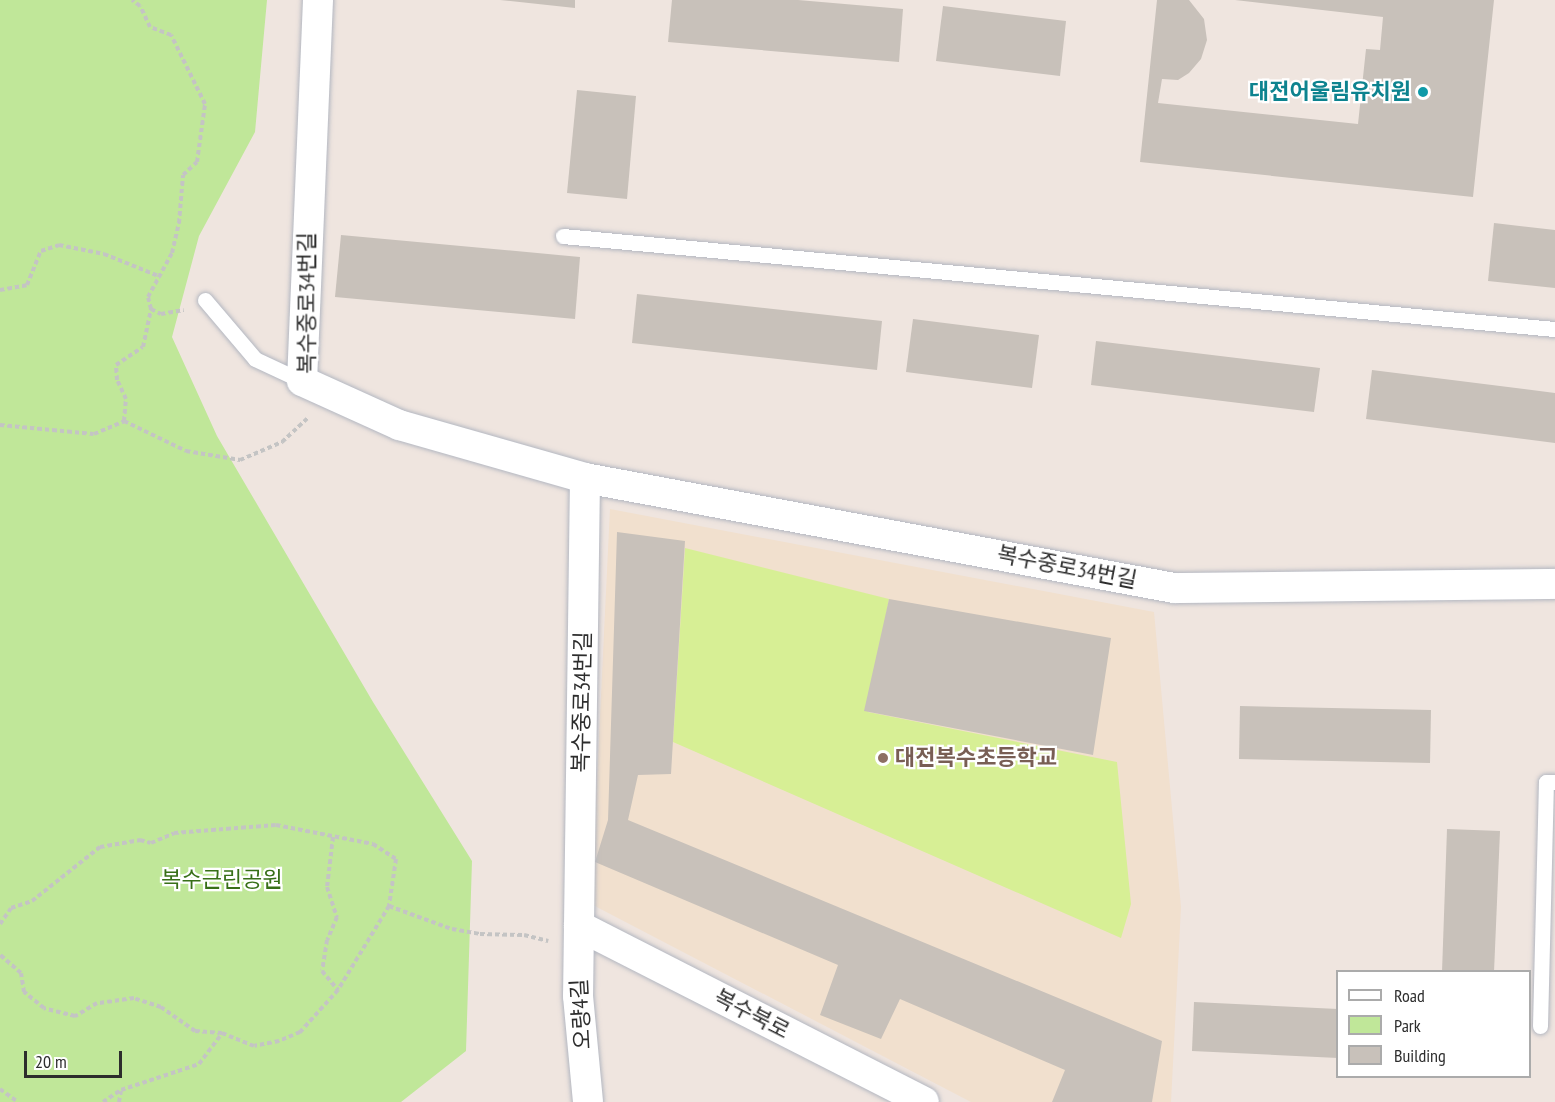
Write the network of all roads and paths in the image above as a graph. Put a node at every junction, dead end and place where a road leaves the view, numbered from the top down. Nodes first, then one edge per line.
1 (132, 0) edge
2 (318, 0) edge
3 (563, 236) dead end
4 (161, 277) junction
5 (0, 290) edge
6 (205, 300) joint
7 (150, 309) junction
8 (1555, 329) edge
9 (313, 386) junction
10 (124, 421) junction
11 (0, 425) edge
12 (585, 478) junction
13 (1555, 584) edge
14 (1555, 782) edge
15 (333, 837) junction
16 (389, 906) junction
17 (0, 924) edge
18 (579, 938) junction
19 (0, 955) edge
20 (338, 990) junction
21 (1540, 1026) dead end
22 (222, 1033) junction
23 (0, 1089) edge
24 (121, 1090) junction
25 (18, 1102) edge
26 (103, 1102) edge
27 (119, 1102) edge
28 (588, 1102) edge
29 (924, 1102) edge

1 - 4 path
2 - 9 street, 복수중로34번길
3 - 8 lane
4 - 5 path
4 - 7 path
6 - 7 path
6 - 9 lane
7 - 10 path
9 - 10 path
9 - 12 street, 복수중로34번길
10 - 11 path
12 - 13 street, 복수중로34번길
12 - 18 street, 복수중로34번길
14 - 21 lane
15 - 16 path
15 - 17 path
15 - 20 path
16 - 18 path
16 - 20 path
18 - 28 street, 오량4길
18 - 29 street, 복수북로
19 - 22 path
20 - 22 path
22 - 24 path
23 - 25 path
24 - 26 path
24 - 27 path

